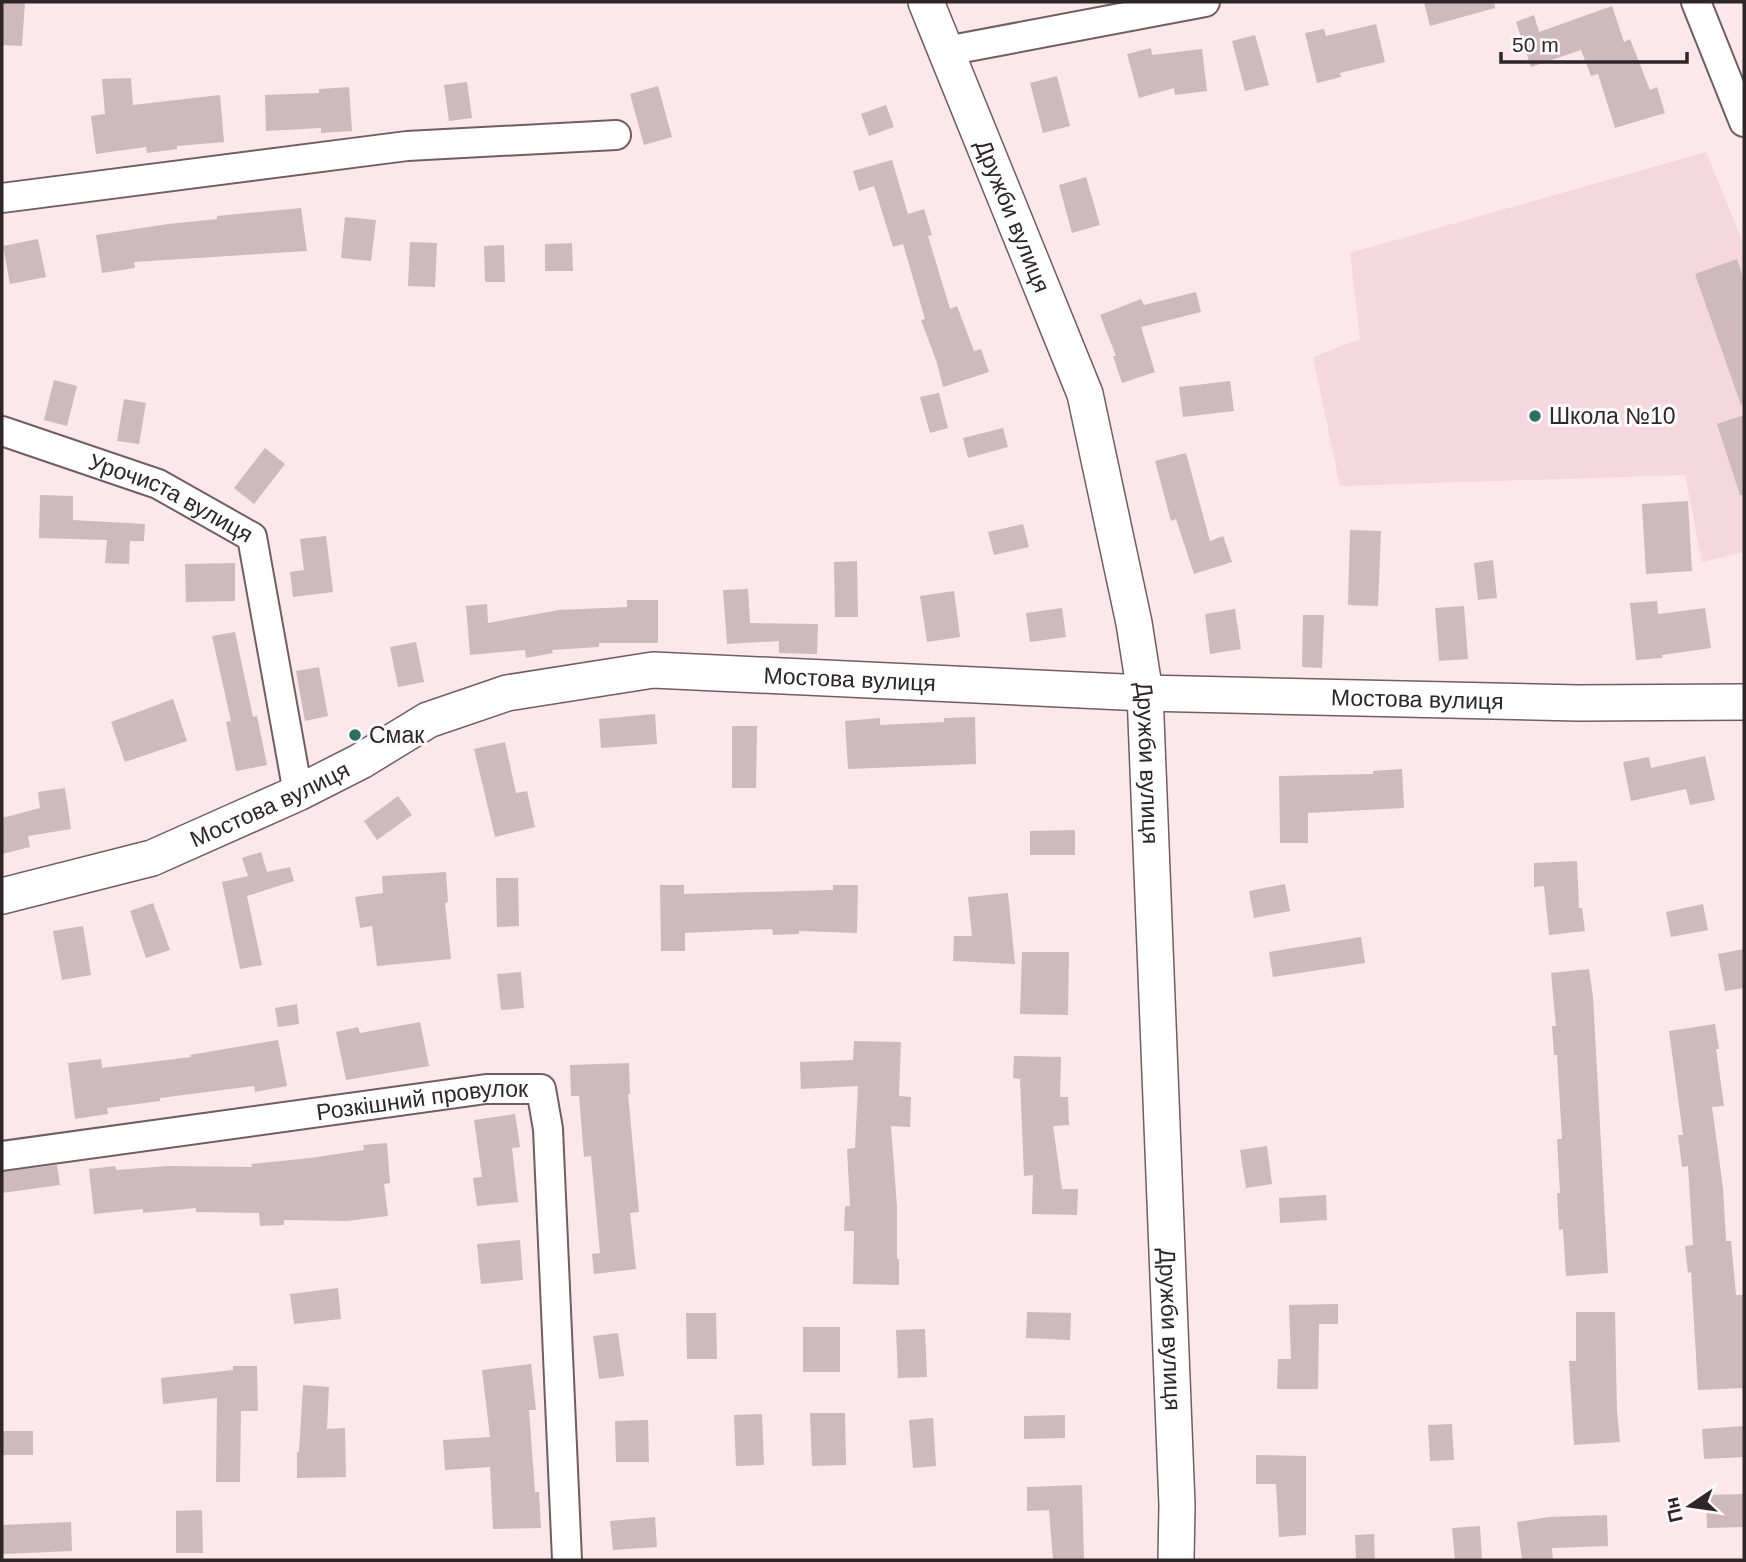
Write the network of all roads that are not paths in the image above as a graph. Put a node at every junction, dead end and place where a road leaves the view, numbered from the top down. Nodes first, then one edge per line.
1 (926, 2) edge
2 (1205, 2) edge
3 (1696, 2) edge
4 (946, 51) junction
5 (1744, 122) edge
6 (616, 135) dead end
7 (2, 198) edge
8 (2, 430) edge
9 (1145, 693) junction
10 (1744, 702) edge
11 (298, 793) junction
12 (2, 896) edge
13 (2, 1156) edge
14 (567, 1560) edge
15 (1176, 1560) edge

1 - 4 street, Дружби вулиця
2 - 4 street
3 - 5 street
4 - 9 street, Дружби вулиця
6 - 7 street
8 - 11 street, Урочиста вулиця
9 - 10 street, Мостова вулиця
9 - 11 street, Мостова вулиця
9 - 15 street, Дружби вулиця
11 - 12 street, Мостова вулиця
13 - 14 street, Розкішний провулок

